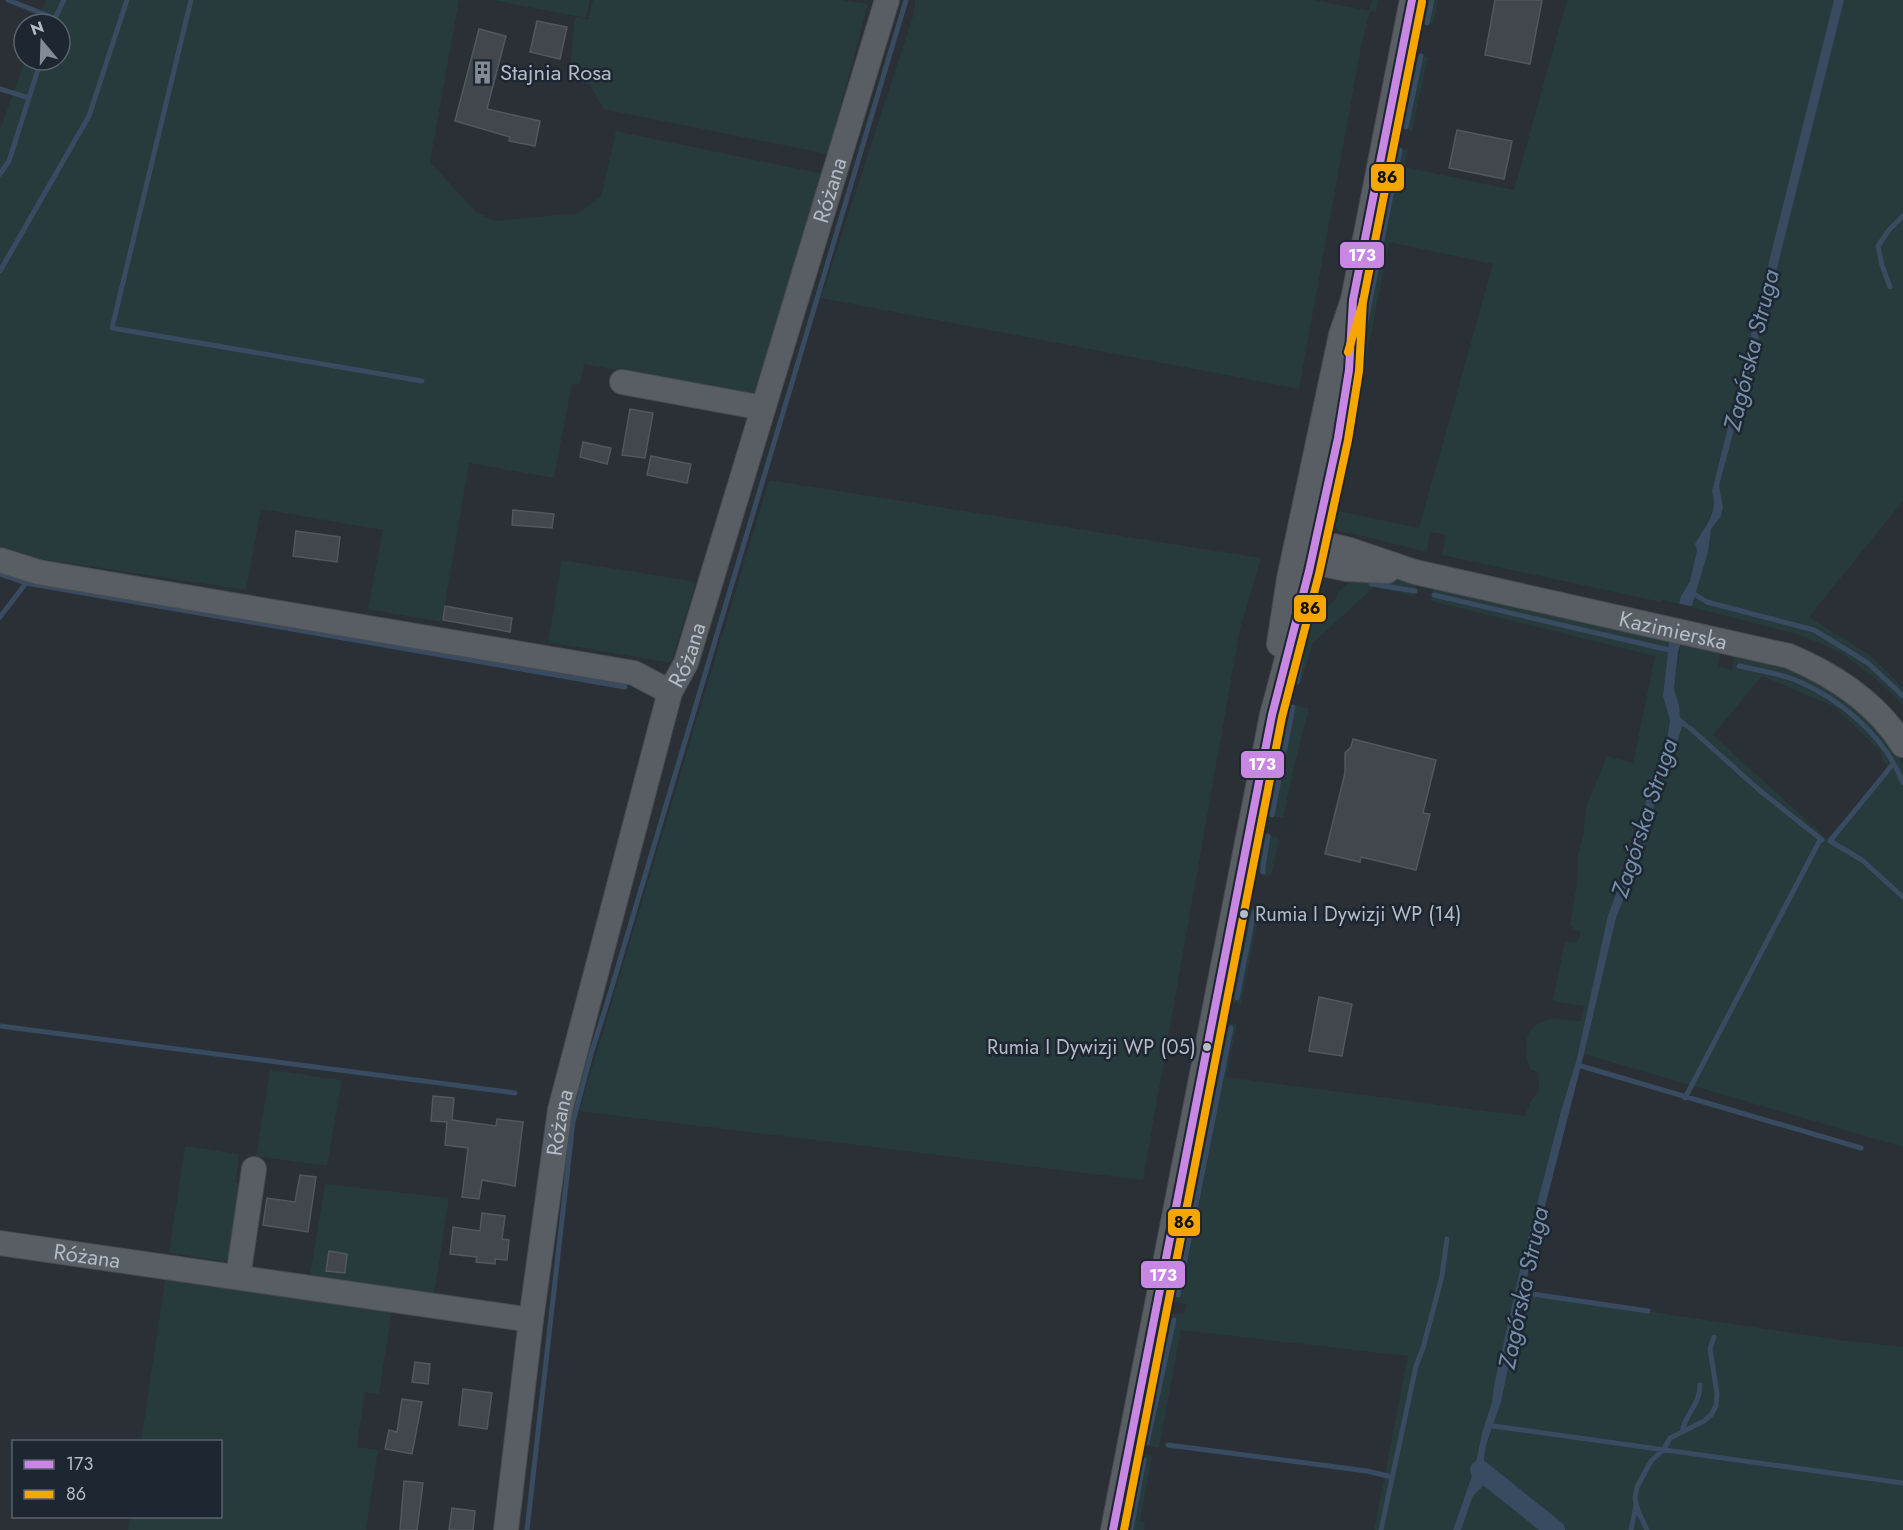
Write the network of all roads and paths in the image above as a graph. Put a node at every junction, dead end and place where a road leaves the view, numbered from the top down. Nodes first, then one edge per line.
1 (887, 0) edge
2 (1412, 0) edge
3 (622, 382) dead end
4 (763, 408) junction
5 (1308, 551) junction
6 (0, 560) edge
7 (670, 692) junction
8 (1903, 745) edge
9 (254, 1169) dead end
10 (0, 1243) edge
11 (238, 1276) junction
12 (531, 1320) junction
13 (506, 1530) edge
14 (1113, 1530) edge

1 - 4 street, Różana
2 - 5 street
3 - 4 street
4 - 7 street, Różana
5 - 8 street, Kazimierska
5 - 14 street
6 - 7 street
7 - 12 street, Różana
9 - 11 street
10 - 11 street, Różana
11 - 12 street, Różana
12 - 13 street, Różana

